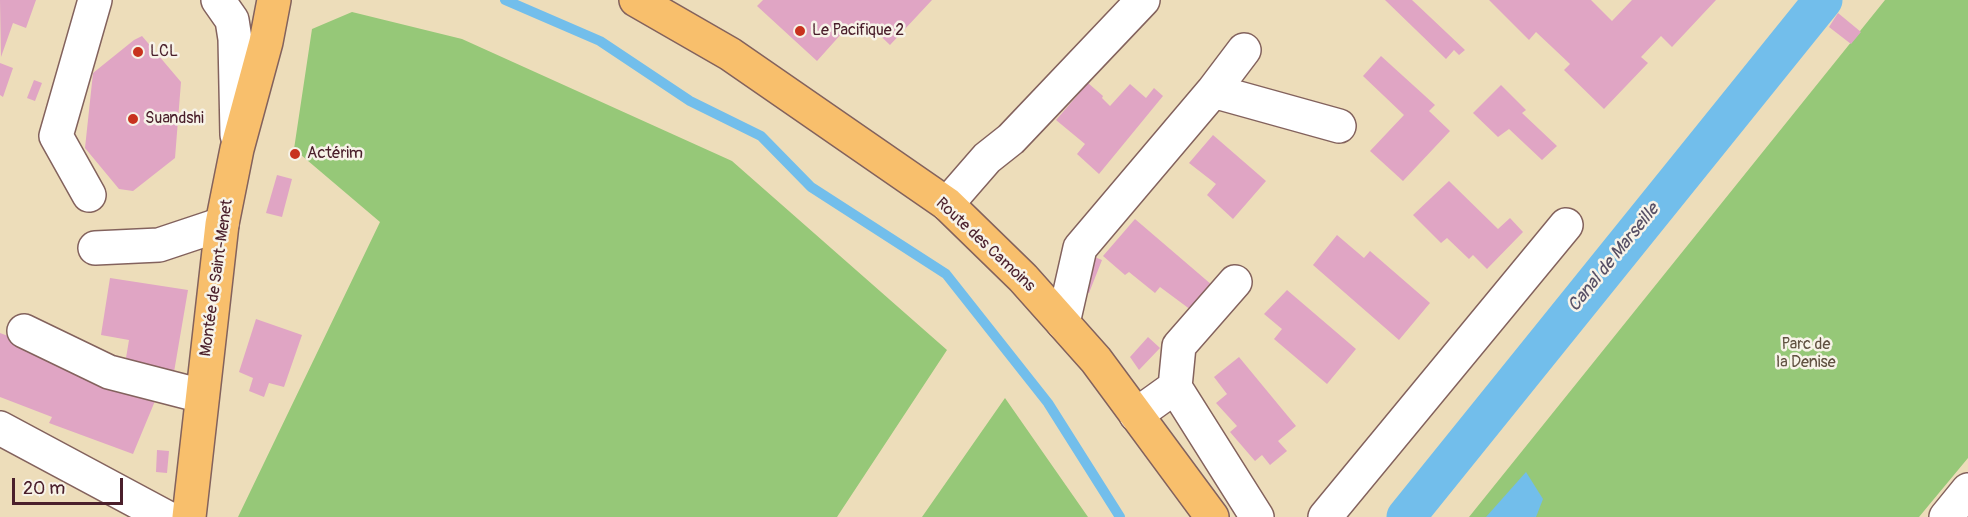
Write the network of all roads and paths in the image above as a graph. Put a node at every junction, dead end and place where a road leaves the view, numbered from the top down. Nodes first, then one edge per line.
1 (95, 0) edge
2 (218, 0) edge
3 (274, 0) edge
4 (292, 0) edge
5 (1143, 0) edge
6 (651, 3) edge
7 (266, 42) junction
8 (1244, 50) dead end
9 (1213, 91) junction
10 (1339, 126) dead end
11 (237, 149) junction
12 (89, 195) dead end
13 (946, 204) junction
14 (222, 224) junction
15 (1566, 225) dead end
16 (95, 248) dead end
17 (1235, 282) dead end
18 (1063, 323) junction
19 (24, 331) dead end
20 (1174, 387) junction
21 (202, 396) junction
22 (1136, 415) junction
23 (0, 428) edge
24 (1968, 490) edge
25 (166, 517) edge
26 (189, 517) edge
27 (1212, 517) edge
28 (1257, 517) edge
29 (1325, 517) edge
30 (1946, 517) edge

1 - 12 street
2 - 11 street
3 - 7 main road, Montée de Saint-Menet
4 - 7 main road, Montée de Saint-Menet
5 - 13 street
6 - 13 main road, Route des Camoins
7 - 11 main road, Montée de Saint-Menet
8 - 9 street
9 - 10 street
9 - 18 street
11 - 14 main road, Montée de Saint-Menet
13 - 18 main road, Route des Camoins
14 - 16 street
14 - 21 main road, Montée de Saint-Menet
15 - 29 street
17 - 20 street
18 - 22 main road, Route des Camoins
19 - 21 street
20 - 22 street
20 - 28 street
21 - 26 main road, Montée de Saint-Menet
22 - 27 main road, Route des Camoins
23 - 25 street
24 - 30 street

